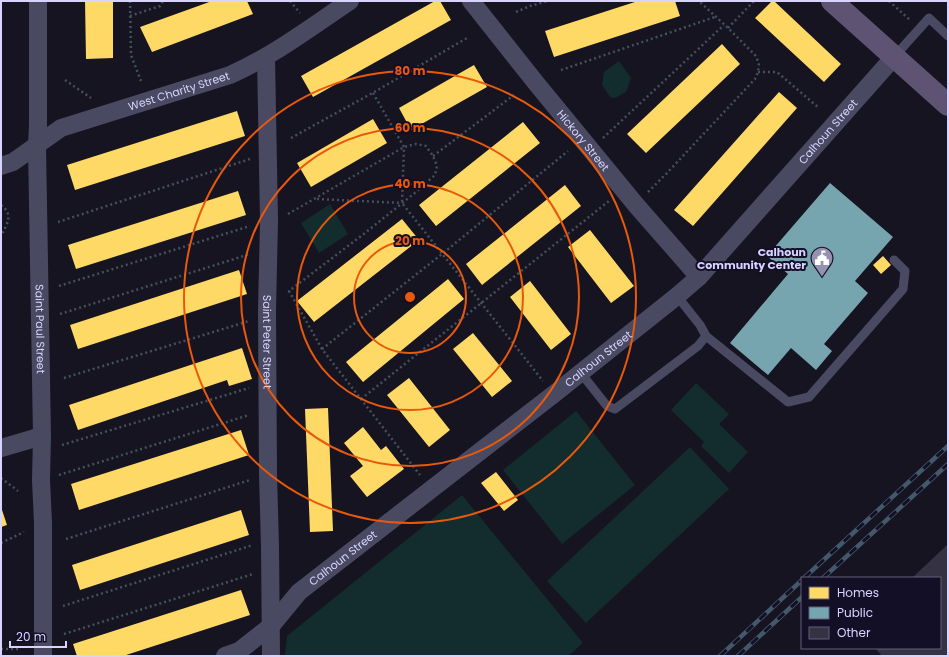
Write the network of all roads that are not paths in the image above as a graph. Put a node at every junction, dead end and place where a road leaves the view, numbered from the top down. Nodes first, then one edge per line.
1 (38, 1) edge
2 (350, 1) edge
3 (471, 1) edge
4 (832, 1) edge
5 (948, 36) edge
6 (266, 57) junction
7 (894, 57) junction
8 (948, 105) edge
9 (37, 146) junction
10 (1, 166) edge
11 (894, 260) dead end
12 (699, 277) junction
13 (677, 296) junction
14 (706, 336) junction
15 (580, 372) junction
16 (42, 436) junction
17 (1, 448) edge
18 (271, 626) junction
19 (43, 656) edge
20 (225, 656) edge
21 (271, 656) edge

1 - 9 street, Saint Paul Street
2 - 6 street, West Charity Street
3 - 12 street, Hickory Street
4 - 7 main road
5 - 7 lane
6 - 9 street, West Charity Street
6 - 18 street, Saint Peter Street
7 - 8 main road
7 - 12 street, Calhoun Street
9 - 10 street, West Charity Street
9 - 16 street, Saint Paul Street
11 - 14 lane
12 - 13 street, Calhoun Street
13 - 14 lane
13 - 15 street, Calhoun Street
14 - 15 lane
15 - 18 street, Calhoun Street
16 - 17 street
16 - 19 street, Saint Paul Street
18 - 20 street, Calhoun Street
18 - 21 street, Saint Peter Street

